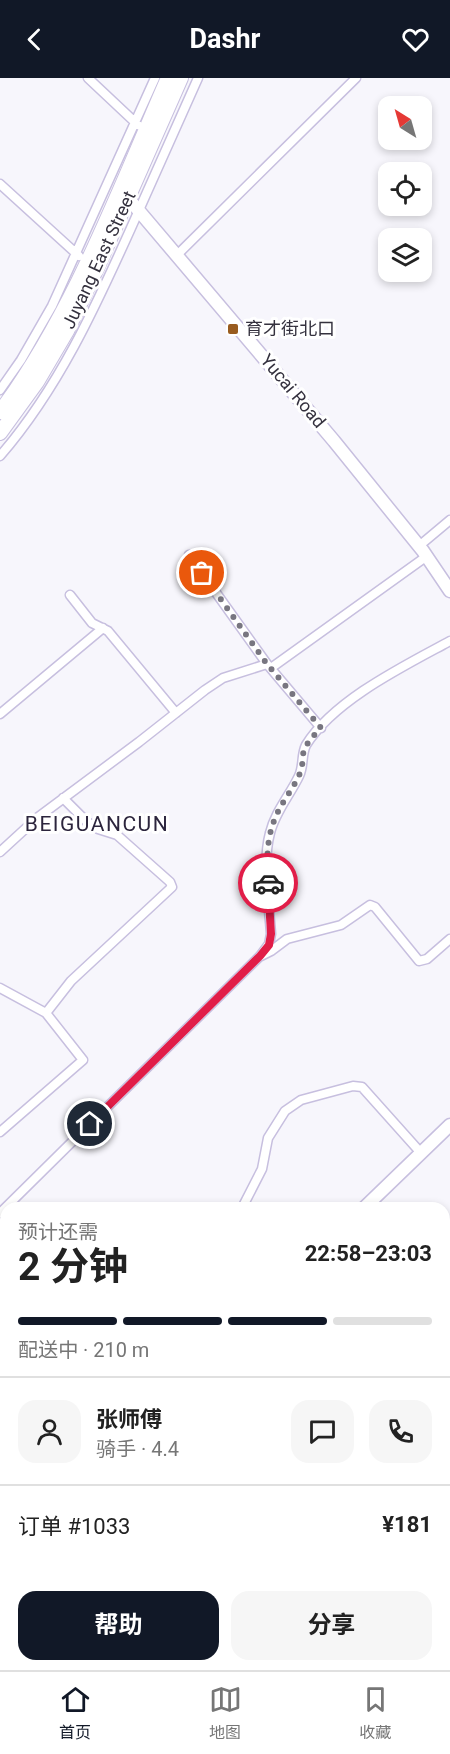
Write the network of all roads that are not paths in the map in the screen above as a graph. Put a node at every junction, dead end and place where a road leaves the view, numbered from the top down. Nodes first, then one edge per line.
1 (88, 78) edge
2 (155, 78) edge
3 (168, 78) edge
4 (182, 78) edge
5 (198, 78) edge
6 (356, 78) edge
7 (140, 127) junction
8 (0, 184) edge
9 (128, 198) junction
10 (139, 210) junction
11 (177, 254) junction
12 (81, 258) junction
13 (0, 390) edge
14 (0, 412) edge
15 (0, 433) edge
16 (0, 456) edge
17 (450, 520) edge
18 (423, 551) junction
19 (189, 555) dead end
20 (450, 591) edge
21 (70, 596) dead end
22 (103, 628) junction
23 (450, 641) edge
24 (269, 666) junction
25 (176, 713) junction
26 (0, 714) edge
27 (321, 728) junction
28 (63, 798) junction
29 (0, 852) edge
30 (450, 939) edge
31 (260, 956) junction
32 (0, 988) edge
33 (46, 1012) junction
34 (450, 1125) edge
35 (0, 1132) edge
36 (421, 1153) junction
37 (12, 1202) edge
38 (246, 1202) edge
39 (370, 1202) edge

1 - 7 street
2 - 7 street
3 - 7 highway, Juyang East Street
4 - 9 highway, Juyang East Street
5 - 10 street
6 - 11 street
7 - 12 highway, Juyang East Street
8 - 12 street
9 - 10 main road, Yucai Road
9 - 15 highway, Juyang East Street
10 - 11 main road, Yucai Road
10 - 16 street
11 - 18 main road, Yucai Road
12 - 13 street
12 - 14 highway, Juyang East Street
17 - 18 street
18 - 20 main road, Yucai Road
18 - 24 street
19 - 24 street
21 - 22 street
22 - 25 street
22 - 26 street
23 - 27 street
24 - 25 street
24 - 27 street
25 - 28 street
27 - 31 street
28 - 29 street
28 - 33 street
30 - 31 street
31 - 37 street
32 - 33 street
33 - 35 street
34 - 36 main road
36 - 38 street
36 - 39 main road

